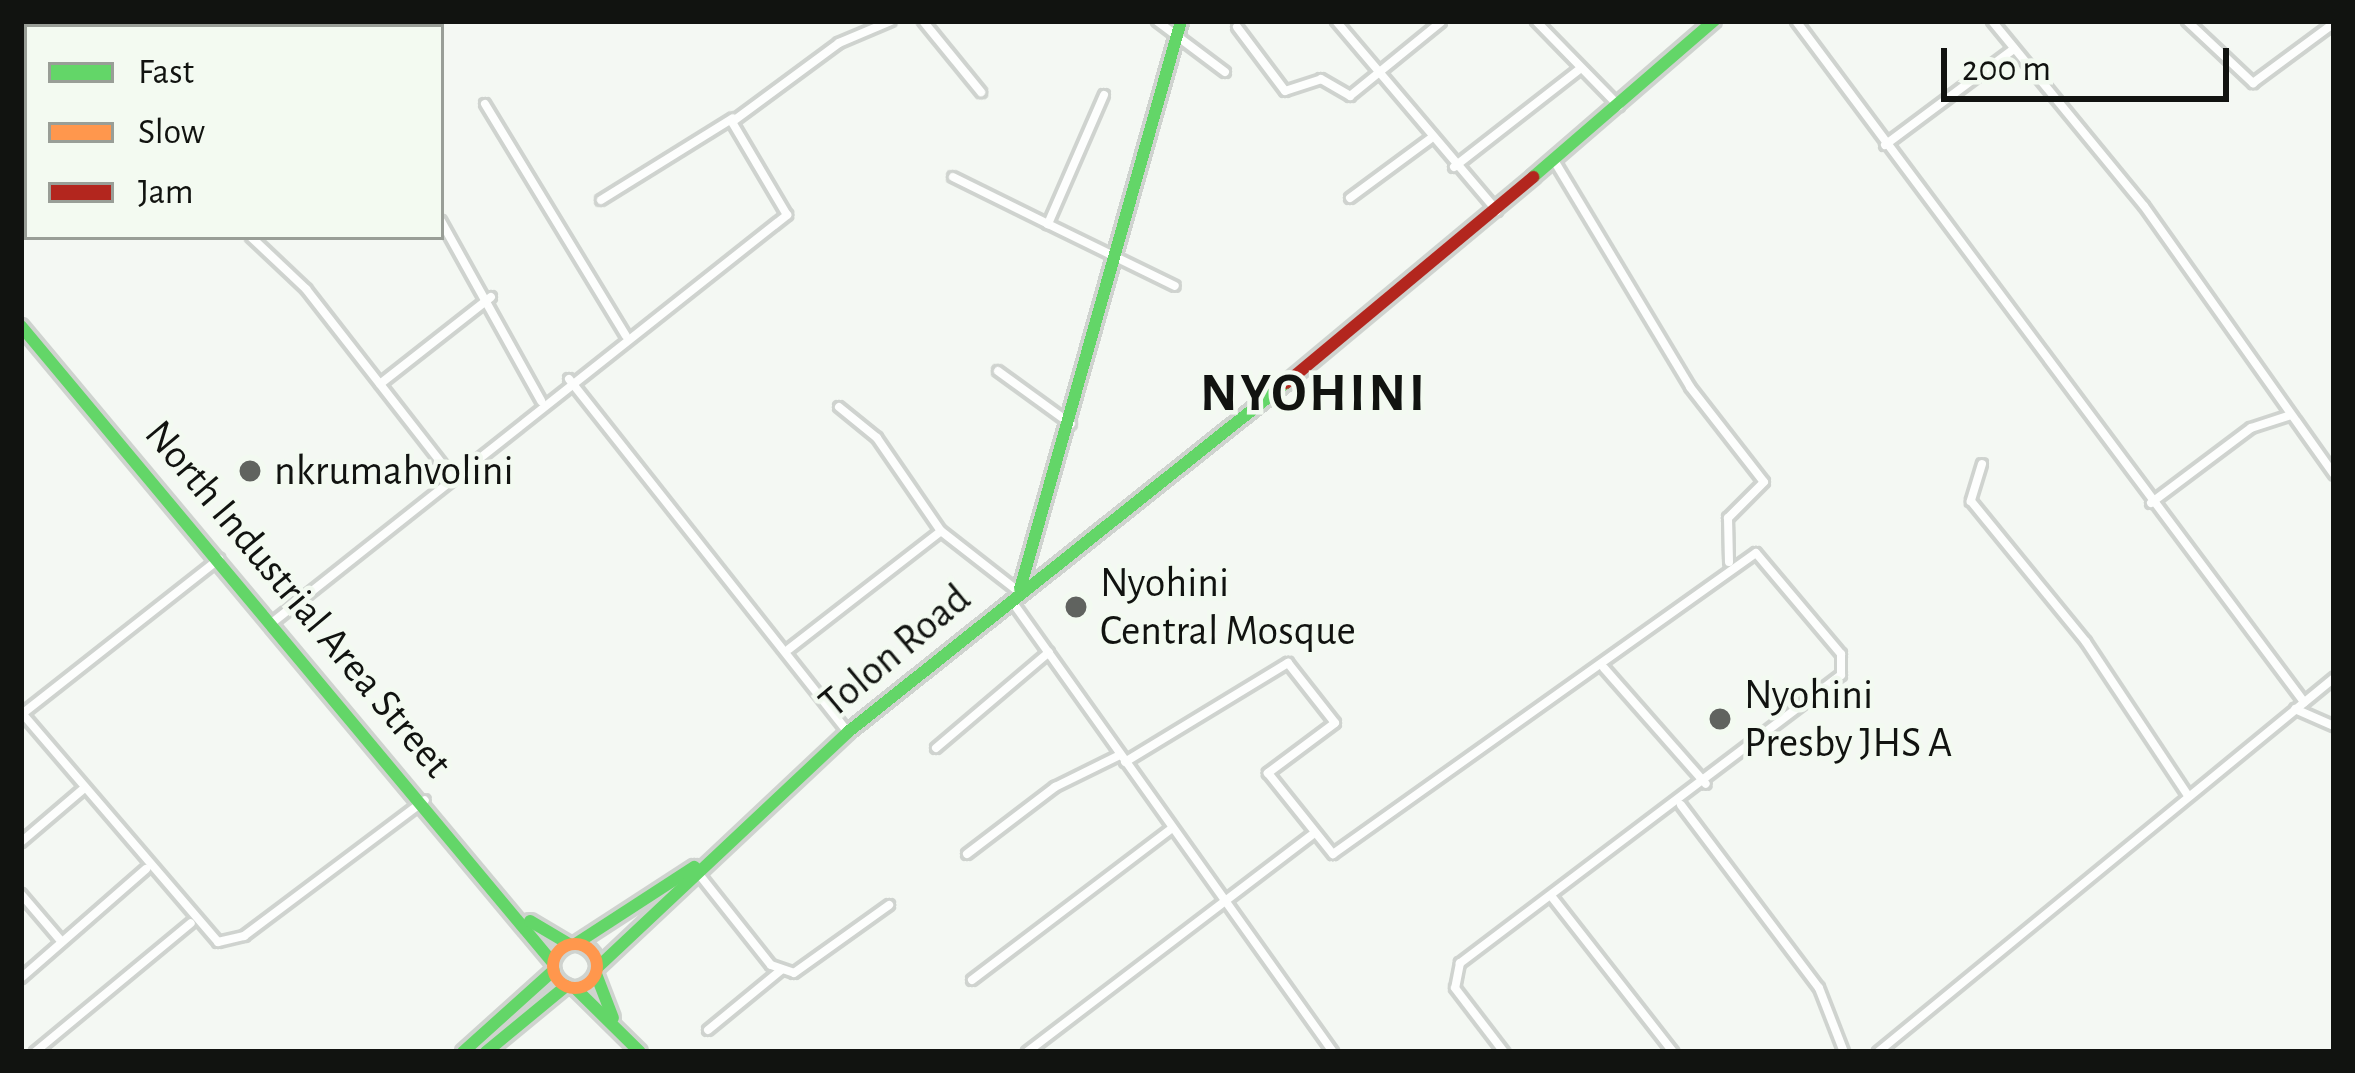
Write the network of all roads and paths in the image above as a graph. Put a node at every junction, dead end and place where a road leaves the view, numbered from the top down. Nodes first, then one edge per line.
1 (891, 21) edge
2 (923, 21) edge
3 (1157, 21) edge
4 (1181, 21) edge
5 (1336, 21) edge
6 (1536, 21) edge
7 (1714, 21) edge
8 (1811, 21) edge
9 (1992, 21) edge
10 (2187, 21) edge
11 (1441, 22) edge
12 (2334, 23) edge
13 (1798, 25) edge
14 (1237, 27) dead end
15 (1176, 38) junction
16 (2014, 49) junction
17 (1580, 69) junction
18 (1225, 71) dead end
19 (1380, 75) junction
20 (981, 92) dead end
21 (1104, 95) dead end
22 (485, 104) dead end
23 (1621, 107) junction
24 (735, 118) junction
25 (1430, 139) junction
26 (1885, 145) junction
27 (1555, 162) junction
28 (1454, 167) junction
29 (952, 177) dead end
30 (1350, 198) dead end
31 (601, 200) dead end
32 (1497, 211) junction
33 (1048, 224) junction
34 (444, 226) edge
35 (254, 240) edge
36 (1115, 251) junction
37 (1175, 286) dead end
38 (491, 297) junction
39 (21, 326) edge
40 (626, 336) junction
41 (998, 371) dead end
42 (569, 379) junction
43 (380, 384) junction
44 (541, 401) junction
45 (839, 407) dead end
46 (2288, 416) junction
47 (1072, 425) junction
48 (1982, 464) dead end
49 (449, 473) junction
50 (2334, 475) edge
51 (2151, 503) junction
52 (941, 531) junction
53 (220, 558) junction
54 (1729, 562) junction
55 (1014, 596) junction
56 (273, 622) junction
57 (789, 649) junction
58 (1049, 652) junction
59 (1604, 668) junction
60 (2334, 677) edge
61 (2304, 702) junction
62 (2295, 709) junction
63 (22, 713) edge
64 (2334, 726) edge
65 (848, 732) junction
66 (936, 748) dead end
67 (1122, 759) junction
68 (1706, 784) junction
69 (82, 790) junction
70 (2187, 794) junction
71 (425, 800) junction
72 (1681, 805) junction
73 (1171, 829) junction
74 (1312, 836) junction
75 (21, 842) edge
76 (967, 854) dead end
77 (694, 867) junction
78 (146, 868) junction
79 (21, 894) edge
80 (1552, 897) junction
81 (1221, 901) junction
82 (889, 905) dead end
83 (522, 916) junction
84 (192, 922) junction
85 (61, 941) junction
86 (573, 944) junction
87 (553, 966) junction
88 (597, 970) junction
89 (781, 970) junction
90 (21, 978) edge
91 (972, 980) dead end
92 (570, 987) junction
93 (617, 1026) junction
94 (708, 1030) dead end
95 (35, 1052) edge
96 (464, 1052) edge
97 (486, 1052) edge
98 (640, 1052) edge
99 (1027, 1052) edge
100 (1333, 1052) edge
101 (1504, 1052) edge
102 (1673, 1052) edge
103 (1844, 1052) edge
104 (1878, 1052) edge

1 - 24 street
2 - 20 street
3 - 15 street
4 - 15 main road
5 - 19 street
6 - 17 street
7 - 23 main road, Tolon Road
8 - 13 street
9 - 16 street
10 - 12 street
11 - 19 street
13 - 26 street
14 - 19 street
15 - 18 street
15 - 36 main road
16 - 26 street
16 - 46 street
17 - 23 street
17 - 28 street
19 - 25 street
21 - 33 street
22 - 40 street
23 - 27 main road, Tolon Road
24 - 31 street
24 - 40 street
25 - 28 street
25 - 30 street
26 - 51 street
27 - 32 main road, Tolon Road
27 - 54 street
28 - 32 street
29 - 33 street
32 - 55 main road, Tolon Road
33 - 36 street
34 - 38 street
35 - 43 street
36 - 37 street
36 - 47 main road
38 - 43 street
38 - 44 street
39 - 53 main road, North Industrial Area Street
40 - 42 street
41 - 47 street
42 - 44 street
42 - 57 street
43 - 49 street
44 - 49 street
45 - 52 street
46 - 50 street
46 - 51 street
47 - 55 main road
48 - 70 street
49 - 56 street
51 - 61 street
52 - 55 street
52 - 57 street
53 - 56 main road, North Industrial Area Street
53 - 63 street
54 - 59 street
54 - 68 street
55 - 58 street
55 - 65 main road, Tolon Road
56 - 71 main road, North Industrial Area Street
57 - 65 street
58 - 66 street
58 - 67 street
59 - 68 street
59 - 74 street
60 - 61 street
61 - 62 street
62 - 64 street
62 - 70 street
63 - 69 street
65 - 77 main road, Tolon Road
67 - 73 street
67 - 74 street
67 - 76 street
68 - 72 street
69 - 75 street
69 - 78 street
70 - 104 street
71 - 83 main road, North Industrial Area Street
71 - 84 street
72 - 80 street
72 - 103 street
73 - 81 street
73 - 91 street
74 - 81 street
77 - 86 main road
77 - 88 main road
77 - 89 street
78 - 84 street
78 - 85 street
79 - 85 street
80 - 101 street
80 - 102 street
81 - 99 street
81 - 100 street
82 - 89 street
83 - 86 main road, North Industrial Area Street
83 - 87 main road, North Industrial Area Street
84 - 95 street
85 - 90 street
86 - 87 main road
86 - 88 main road, North Industrial Area Street
87 - 92 main road, North Industrial Area Street
87 - 96 main road
88 - 92 main road
88 - 93 main road, North Industrial Area Street
89 - 94 street
92 - 93 main road, North Industrial Area Street
92 - 97 main road
93 - 98 main road

